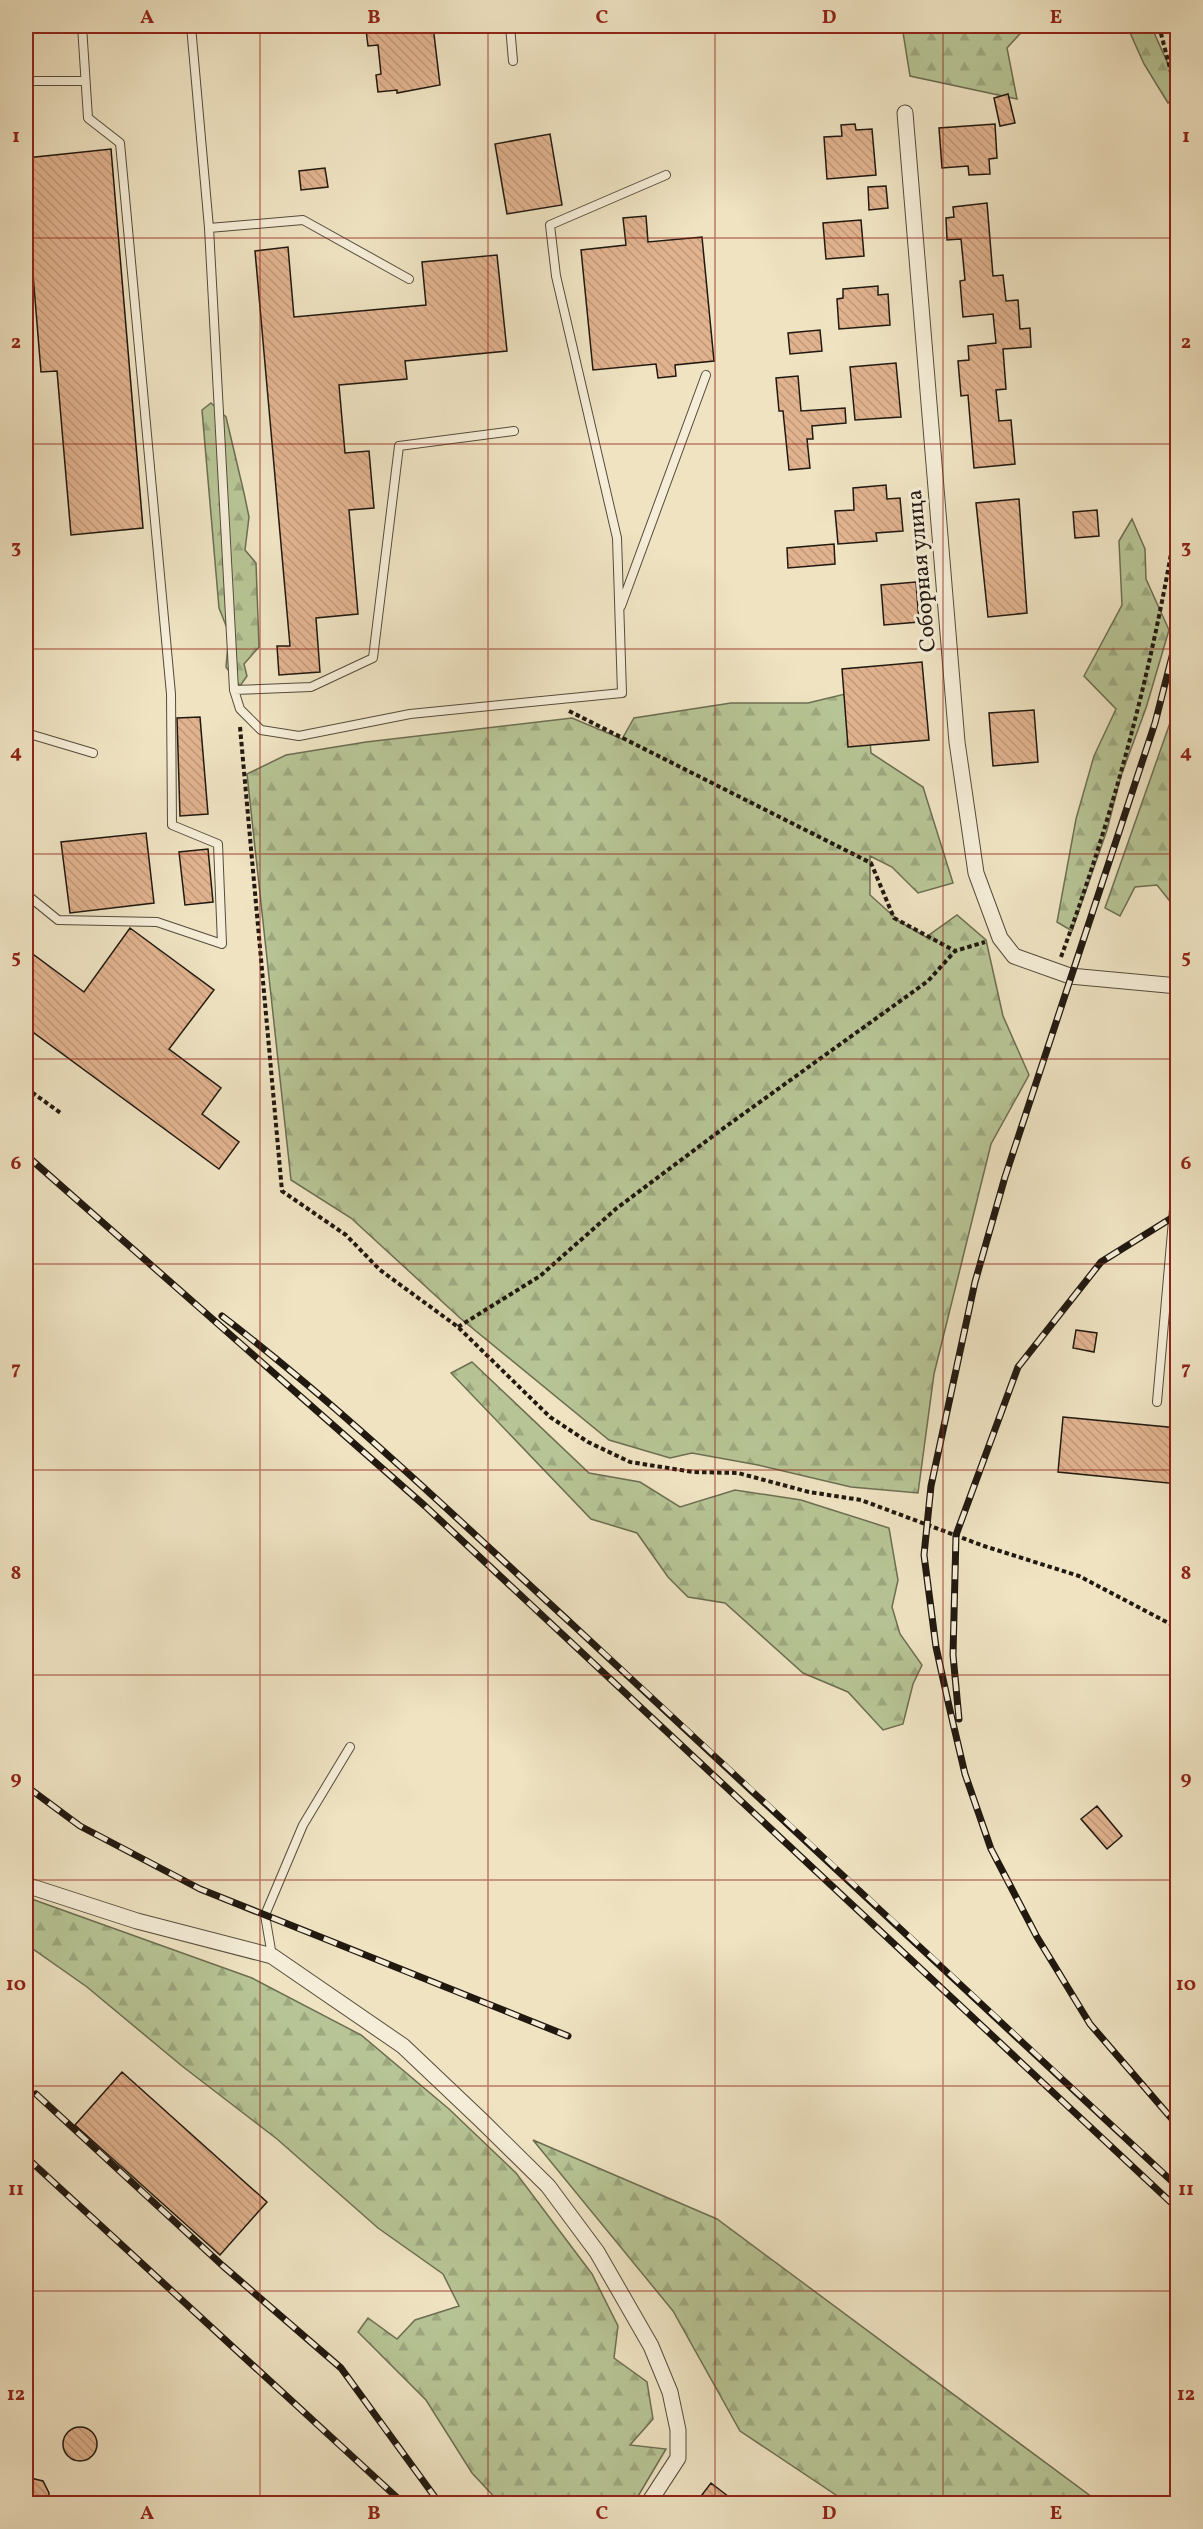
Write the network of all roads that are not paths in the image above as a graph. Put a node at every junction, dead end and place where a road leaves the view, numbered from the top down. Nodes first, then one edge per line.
1 (82, 26) edge
2 (191, 26) edge
3 (510, 26) edge
4 (513, 61) dead end
5 (26, 81) edge
6 (85, 81) junction
7 (905, 113) dead end
8 (666, 175) dead end
9 (209, 228) junction
10 (409, 279) dead end
11 (706, 375) dead end
12 (514, 431) dead end
13 (619, 610) junction
14 (234, 690) junction
15 (26, 733) edge
16 (93, 753) dead end
17 (26, 894) edge
18 (1178, 986) edge
19 (1178, 1164) edge
20 (1174, 1243) edge
21 (1157, 1402) dead end
22 (350, 1747) dead end
23 (26, 1885) edge
24 (272, 1956) junction
25 (648, 2504) edge

1 - 6 lane
2 - 9 lane
3 - 4 lane
5 - 6 lane
6 - 17 lane
7 - 18 street, Соборная улица
8 - 13 lane
9 - 10 lane
9 - 14 lane
11 - 13 lane
12 - 14 lane
13 - 14 lane
15 - 16 lane
19 - 20 lane
20 - 21 lane
22 - 24 lane
23 - 24 street
24 - 25 street

